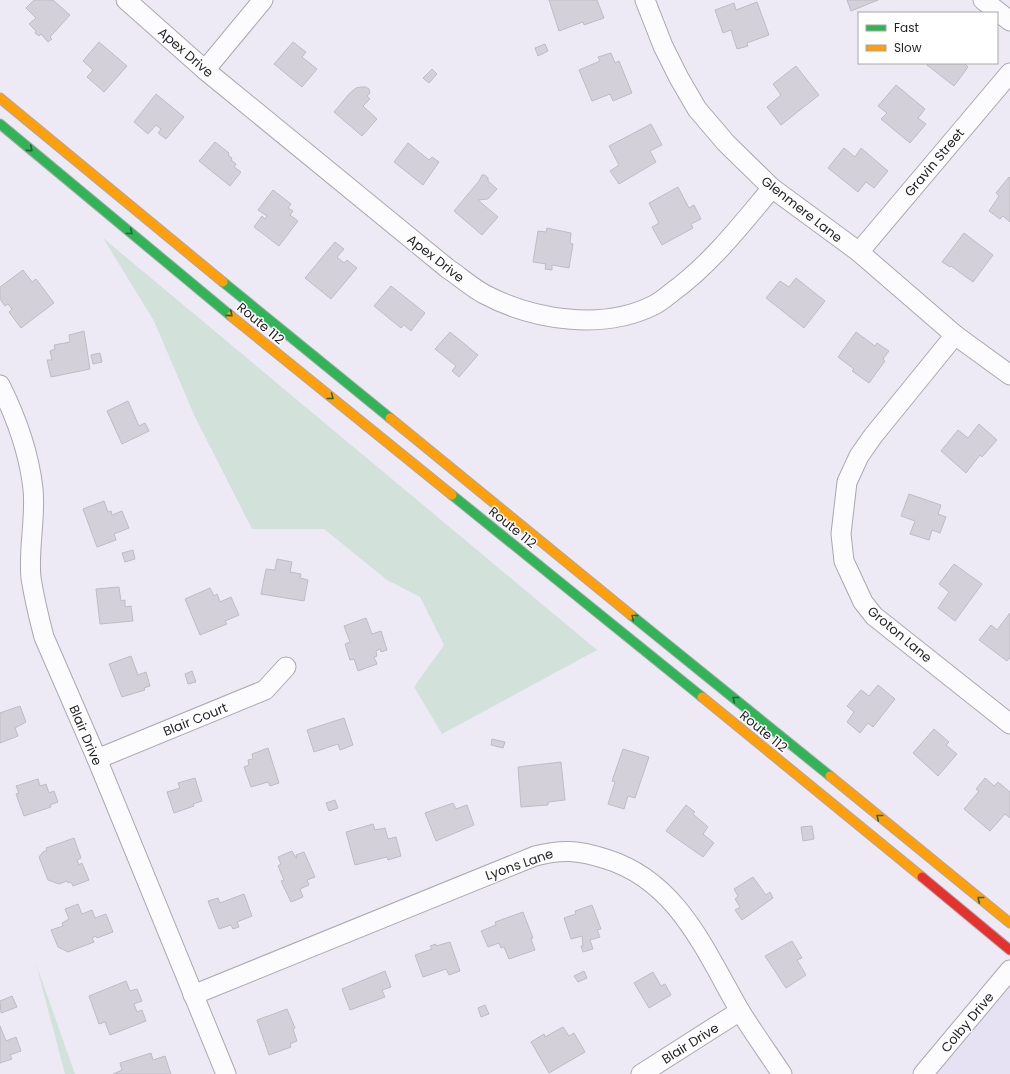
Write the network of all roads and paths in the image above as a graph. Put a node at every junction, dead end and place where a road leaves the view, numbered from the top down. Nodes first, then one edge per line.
1 (126, 0) edge
2 (263, 0) edge
3 (645, 0) edge
4 (983, 0) edge
5 (1010, 21) edge
6 (205, 70) junction
7 (1010, 72) edge
8 (0, 98) edge
9 (0, 124) edge
10 (772, 188) junction
11 (859, 252) junction
12 (955, 334) junction
13 (1010, 375) edge
14 (0, 384) edge
15 (286, 667) dead end
16 (1010, 724) edge
17 (97, 759) junction
18 (1010, 923) edge
19 (1010, 950) edge
20 (1010, 970) edge
21 (192, 995) junction
22 (740, 1011) junction
23 (226, 1074) edge
24 (641, 1074) edge
25 (782, 1074) edge
26 (923, 1074) edge

1 - 6 street, Apex Drive
2 - 6 street
3 - 10 street, Glenmere Lane
4 - 5 street
6 - 10 street, Apex Drive
7 - 11 street, Gravin Street
18 -> 8 main road, Route 112
9 -> 19 main road, Route 112
10 - 11 street, Glenmere Lane
11 - 12 street, Glenmere Lane
12 - 13 street, Glenmere Lane
12 - 16 street, Groton Lane
14 - 17 street, Blair Drive
15 - 17 street, Blair Court
17 - 21 street, Blair Drive
20 - 26 street, Colby Drive
21 - 22 street, Lyons Lane
21 - 23 street, Blair Drive
22 - 24 street, Blair Drive
22 - 25 street, Lyons Lane

